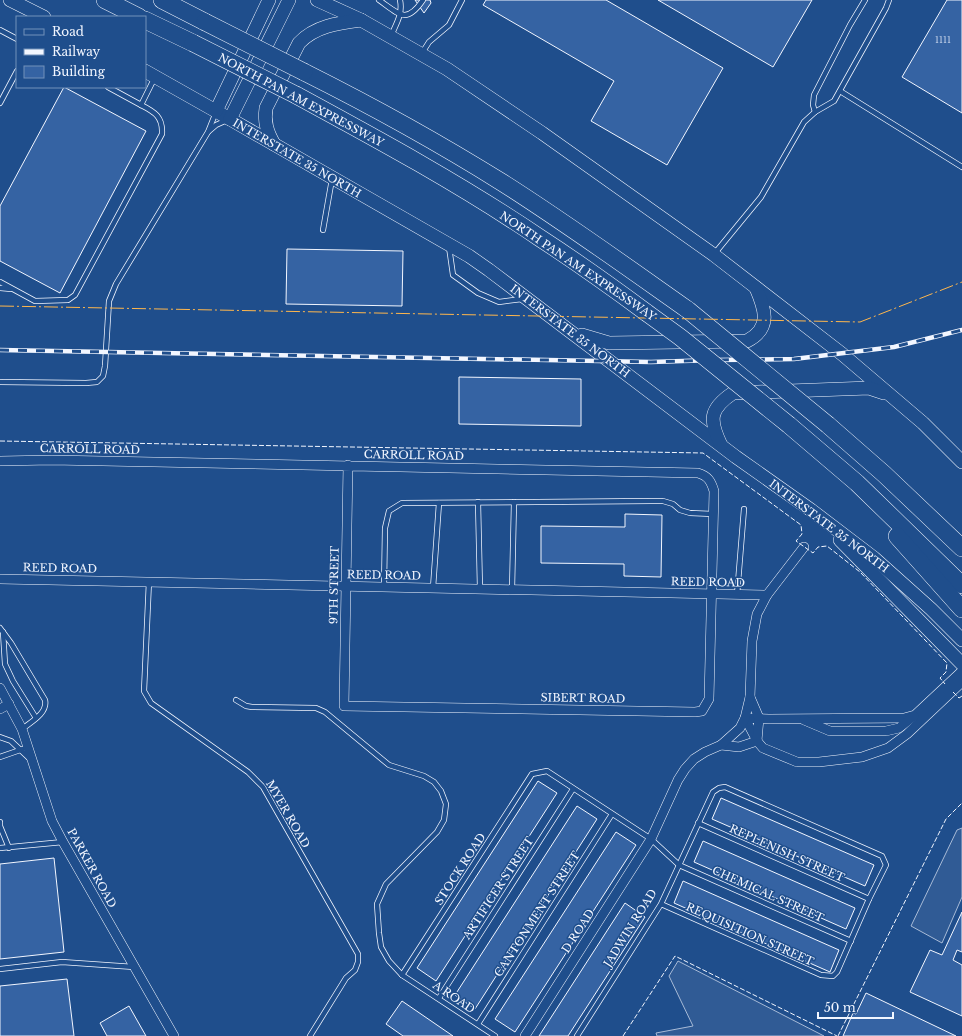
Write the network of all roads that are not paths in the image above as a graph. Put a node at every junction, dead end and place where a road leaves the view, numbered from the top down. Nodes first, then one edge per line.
1 (10, 0) edge
2 (105, 0) edge
3 (162, 0) edge
4 (269, 0) edge
5 (289, 0) edge
6 (317, 0) edge
7 (340, 0) edge
8 (379, 0) edge
9 (400, 0) edge
10 (423, 0) edge
11 (462, 0) edge
12 (865, 0) edge
13 (888, 0) edge
14 (401, 15) junction
15 (42, 16) edge
16 (137, 16) edge
17 (146, 20) edge
18 (361, 20) junction
19 (0, 30) edge
20 (390, 37) junction
21 (16, 38) edge
22 (421, 54) junction
23 (16, 73) edge
24 (150, 74) edge
25 (146, 87) edge
26 (110, 88) edge
27 (146, 88) edge
28 (840, 91) junction
29 (0, 102) edge
30 (141, 104) junction
31 (216, 111) junction
32 (814, 112) junction
33 (230, 119) junction
34 (208, 132) junction
35 (274, 144) junction
36 (962, 167) edge
37 (332, 178) junction
38 (323, 230) dead end
39 (449, 245) junction
40 (714, 255) junction
41 (0, 282) edge
42 (0, 288) edge
43 (756, 288) junction
44 (13, 289) junction
45 (527, 298) junction
46 (571, 331) junction
47 (0, 382) edge
48 (889, 395) junction
49 (814, 446) junction
50 (722, 447) junction
51 (0, 461) edge
52 (962, 462) edge
53 (348, 465) junction
54 (884, 474) junction
55 (478, 502) junction
56 (514, 502) junction
57 (439, 503) junction
58 (744, 510) dead end
59 (811, 510) junction
60 (714, 514) junction
61 (962, 535) edge
62 (804, 547) dead end
63 (962, 548) edge
64 (0, 579) edge
65 (148, 581) junction
66 (962, 584) edge
67 (345, 586) junction
68 (384, 587) junction
69 (433, 588) junction
70 (480, 589) junction
71 (512, 590) junction
72 (712, 594) junction
73 (738, 595) junction
74 (767, 595) junction
75 (962, 610) edge
76 (1, 630) edge
77 (962, 640) edge
78 (962, 664) edge
79 (962, 671) edge
80 (962, 682) edge
81 (0, 688) edge
82 (750, 697) junction
83 (236, 700) dead end
84 (9, 704) junction
85 (344, 706) joint
86 (0, 709) edge
87 (915, 715) junction
88 (36, 718) junction
89 (745, 718) junction
90 (760, 718) junction
91 (802, 718) junction
92 (22, 730) junction
93 (0, 737) edge
94 (757, 741) junction
95 (721, 745) junction
96 (24, 748) junction
97 (0, 757) edge
98 (532, 774) joint
99 (573, 789) junction
100 (612, 814) junction
101 (0, 822) edge
102 (698, 824) junction
103 (651, 839) junction
104 (63, 842) junction
105 (0, 848) edge
106 (9, 848) junction
107 (679, 865) junction
108 (869, 899) junction
109 (661, 904) junction
110 (851, 941) junction
111 (134, 967) junction
112 (0, 969) edge
113 (402, 975) junction
114 (439, 998) junction
115 (478, 1024) junction
116 (174, 1036) edge
117 (310, 1036) edge
118 (494, 1036) edge
119 (525, 1036) edge
120 (577, 1036) edge

1 - 15 main road
2 - 16 highway
3 - 54 highway, bridge
4 - 31 main road
5 - 33 main road
6 - 18 main road
7 - 18 main road
8 - 14 lane
9 - 14 lane
10 - 14 lane
11 - 22 lane
12 - 32 lane
13 - 28 lane
14 - 20 lane
17 - 49 highway, NORTH PAN AM EXPRESSWAY, bridge
18 - 20 main road
18 - 35 main road
19 - 21 lane
20 - 22 main road
22 - 40 main road
23 - 29 lane
24 - 25 lane
24 - 31 main road, INTERSTATE 35 NORTH
26 - 30 lane
27 - 30 lane
28 - 32 lane
28 - 36 lane
30 - 44 lane
31 - 33 main road, INTERSTATE 35 NORTH
31 - 34 lane
32 - 40 lane
33 - 34 lane
33 - 35 main road, INTERSTATE 35 NORTH
34 - 47 lane
35 - 37 main road, INTERSTATE 35 NORTH
37 - 38 lane
37 - 39 main road, INTERSTATE 35 NORTH
39 - 45 main road, INTERSTATE 35 NORTH
39 - 45 lane
40 - 43 main road
41 - 44 lane
42 - 44 lane
43 - 46 main road
43 - 48 main road
45 - 46 main road, INTERSTATE 35 NORTH
46 - 50 main road, INTERSTATE 35 NORTH
48 - 50 main road
48 - 52 main road
49 - 66 highway, NORTH PAN AM EXPRESSWAY
49 - 75 highway
50 - 59 main road, INTERSTATE 35 NORTH
51 - 53 street, CARROLL ROAD
53 - 60 street, CARROLL ROAD
53 - 67 street, 9TH STREET
54 - 61 highway
54 - 63 highway
55 - 56 lane
55 - 57 lane
55 - 70 lane
56 - 60 lane
56 - 71 lane
57 - 68 lane
57 - 69 lane
58 - 73 lane
59 - 77 main road, INTERSTATE 35 NORTH
59 - 78 main road
60 - 72 street, CARROLL ROAD
62 - 74 street
64 - 65 street, REED ROAD
65 - 67 street, REED ROAD
65 - 117 lane, MYER ROAD
67 - 68 street, REED ROAD
67 - 85 street, 9TH STREET
68 - 69 street, REED ROAD
69 - 70 street, REED ROAD
70 - 71 street, REED ROAD
71 - 72 street, REED ROAD
72 - 73 street, REED ROAD
72 - 85 street, SIBERT ROAD
73 - 74 street, REED ROAD
74 - 82 street
76 - 88 lane
76 - 88 lane
79 - 87 street
80 - 94 street
81 - 84 street, PARKER ROAD
82 - 89 street
82 - 90 street
83 - 113 lane, A ROAD
84 - 86 street
84 - 92 street, PARKER ROAD
87 - 91 street
87 - 91 street
88 - 92 lane
89 - 90 street
89 - 94 street
89 - 95 street
90 - 91 street
90 - 94 street
92 - 96 street, PARKER ROAD
93 - 96 lane
94 - 95 street
95 - 103 street
96 - 97 lane
96 - 104 street, PARKER ROAD
98 - 99 lane, CHEMICAL STREET
98 - 113 lane, STOCK ROAD
99 - 100 lane, CHEMICAL STREET
99 - 114 lane, ARTIFICER STREET
100 - 103 lane, CHEMICAL STREET
100 - 115 lane, CANTONMENT STREET
101 - 106 lane
102 - 107 lane, JADWIN ROAD
102 - 108 lane, REPLENISH STREET
102 - 108 lane, JADWIN ROAD
103 - 107 lane, CHEMICAL STREET
103 - 119 street, D ROAD
104 - 106 lane
104 - 111 street, PARKER ROAD
105 - 106 lane
107 - 109 lane, JADWIN ROAD
107 - 110 lane, CHEMICAL STREET
108 - 110 lane
109 - 110 lane, REQUISITION STREET
109 - 120 lane, JADWIN ROAD
111 - 112 lane
111 - 116 street, PARKER ROAD
113 - 114 lane, A ROAD
114 - 115 lane, A ROAD
115 - 118 lane, A ROAD

